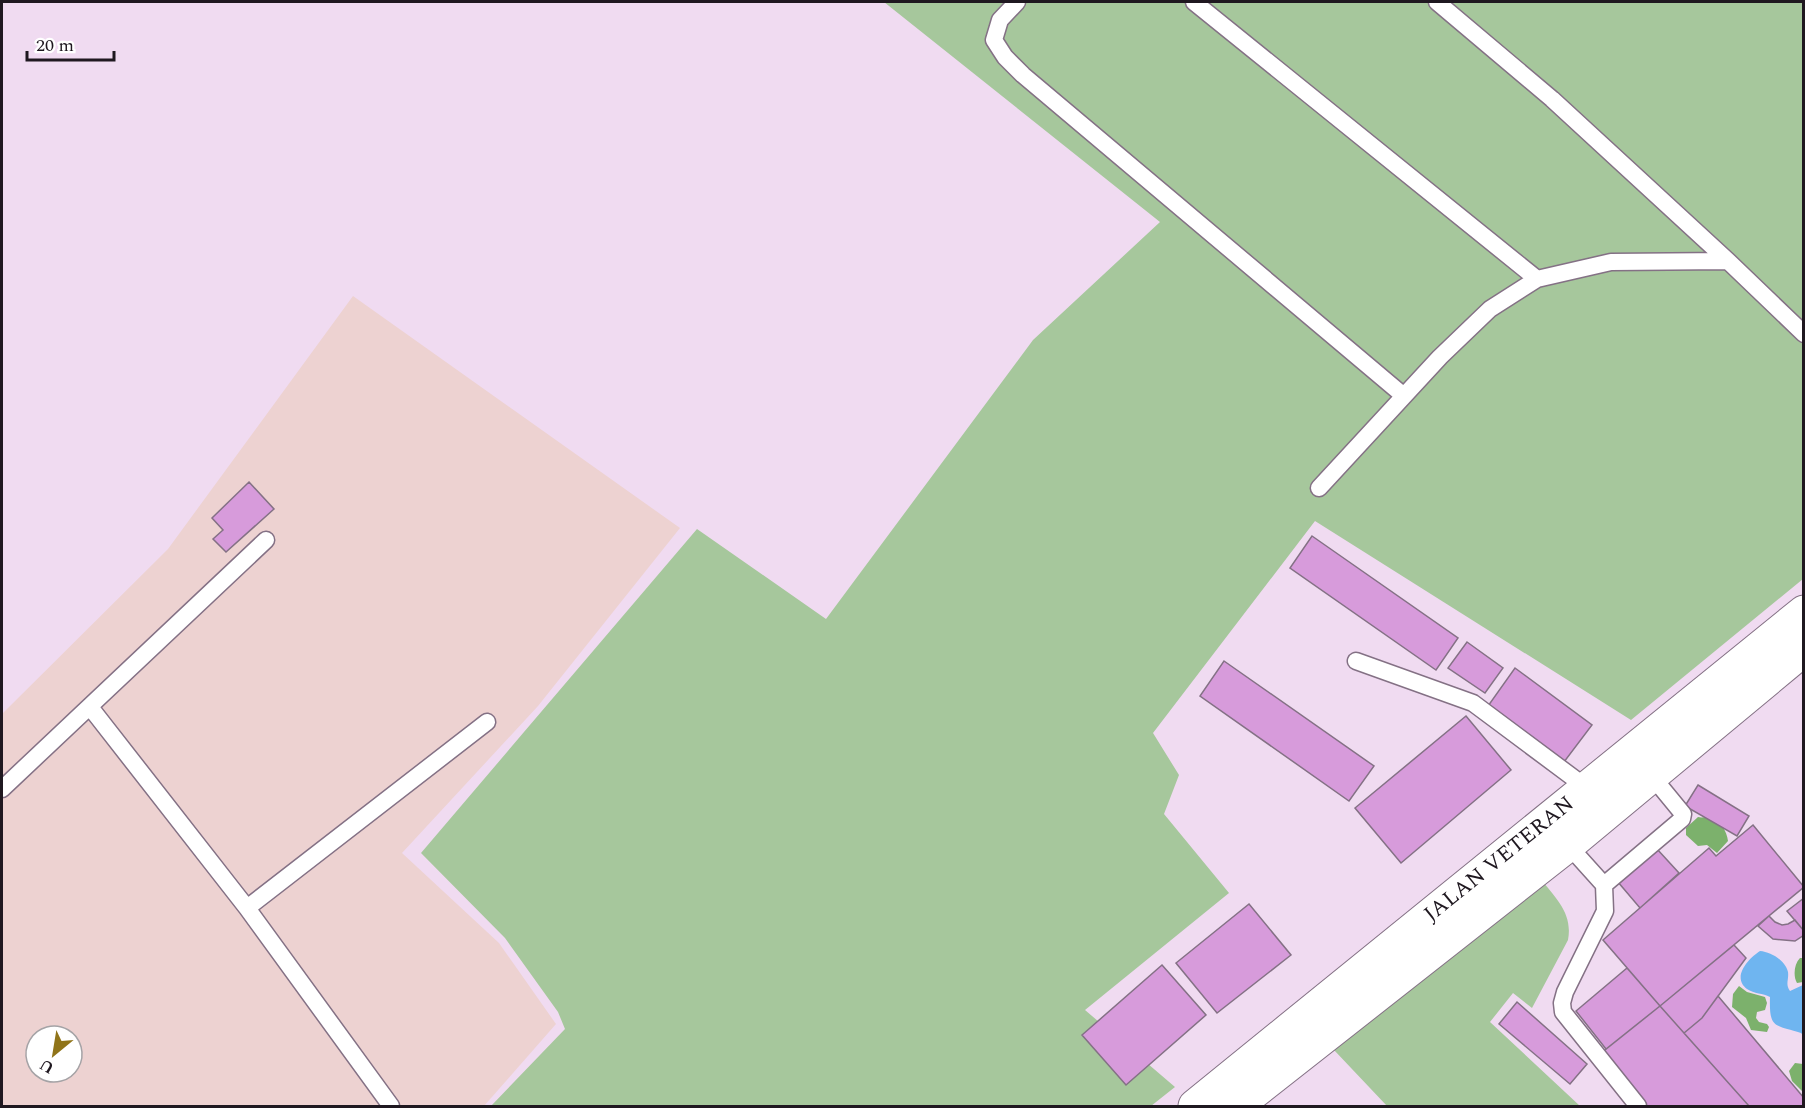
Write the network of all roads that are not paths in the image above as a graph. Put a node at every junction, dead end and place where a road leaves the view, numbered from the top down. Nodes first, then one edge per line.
1 (1017, 2) edge
2 (1194, 2) edge
3 (1437, 2) edge
4 (1728, 261) junction
5 (1537, 279) junction
6 (1803, 334) edge
7 (1404, 396) junction
8 (1319, 488) dead end
9 (266, 540) dead end
10 (1803, 612) edge
11 (1803, 649) edge
12 (1356, 661) dead end
13 (90, 707) junction
14 (487, 722) dead end
15 (1651, 775) junction
16 (1587, 788) junction
17 (2, 789) edge
18 (1568, 845) junction
19 (1604, 885) junction
20 (247, 908) junction
21 (391, 1107) edge
22 (1195, 1107) edge
23 (1236, 1107) edge
24 (1638, 1107) edge

1 - 7 lane
2 - 5 lane
3 - 4 lane
4 - 5 lane
4 - 6 lane
5 - 7 lane
7 - 8 lane
9 - 13 lane
10 - 16 main road, JALAN VETERAN
11 - 15 main road, JALAN VETERAN
12 - 16 lane
13 - 17 lane
13 - 20 lane
14 - 20 lane
15 - 18 main road, JALAN VETERAN
15 - 19 lane
16 - 22 main road, JALAN VETERAN
18 - 19 lane
18 - 23 main road, JALAN VETERAN
19 - 24 lane
20 - 21 lane

